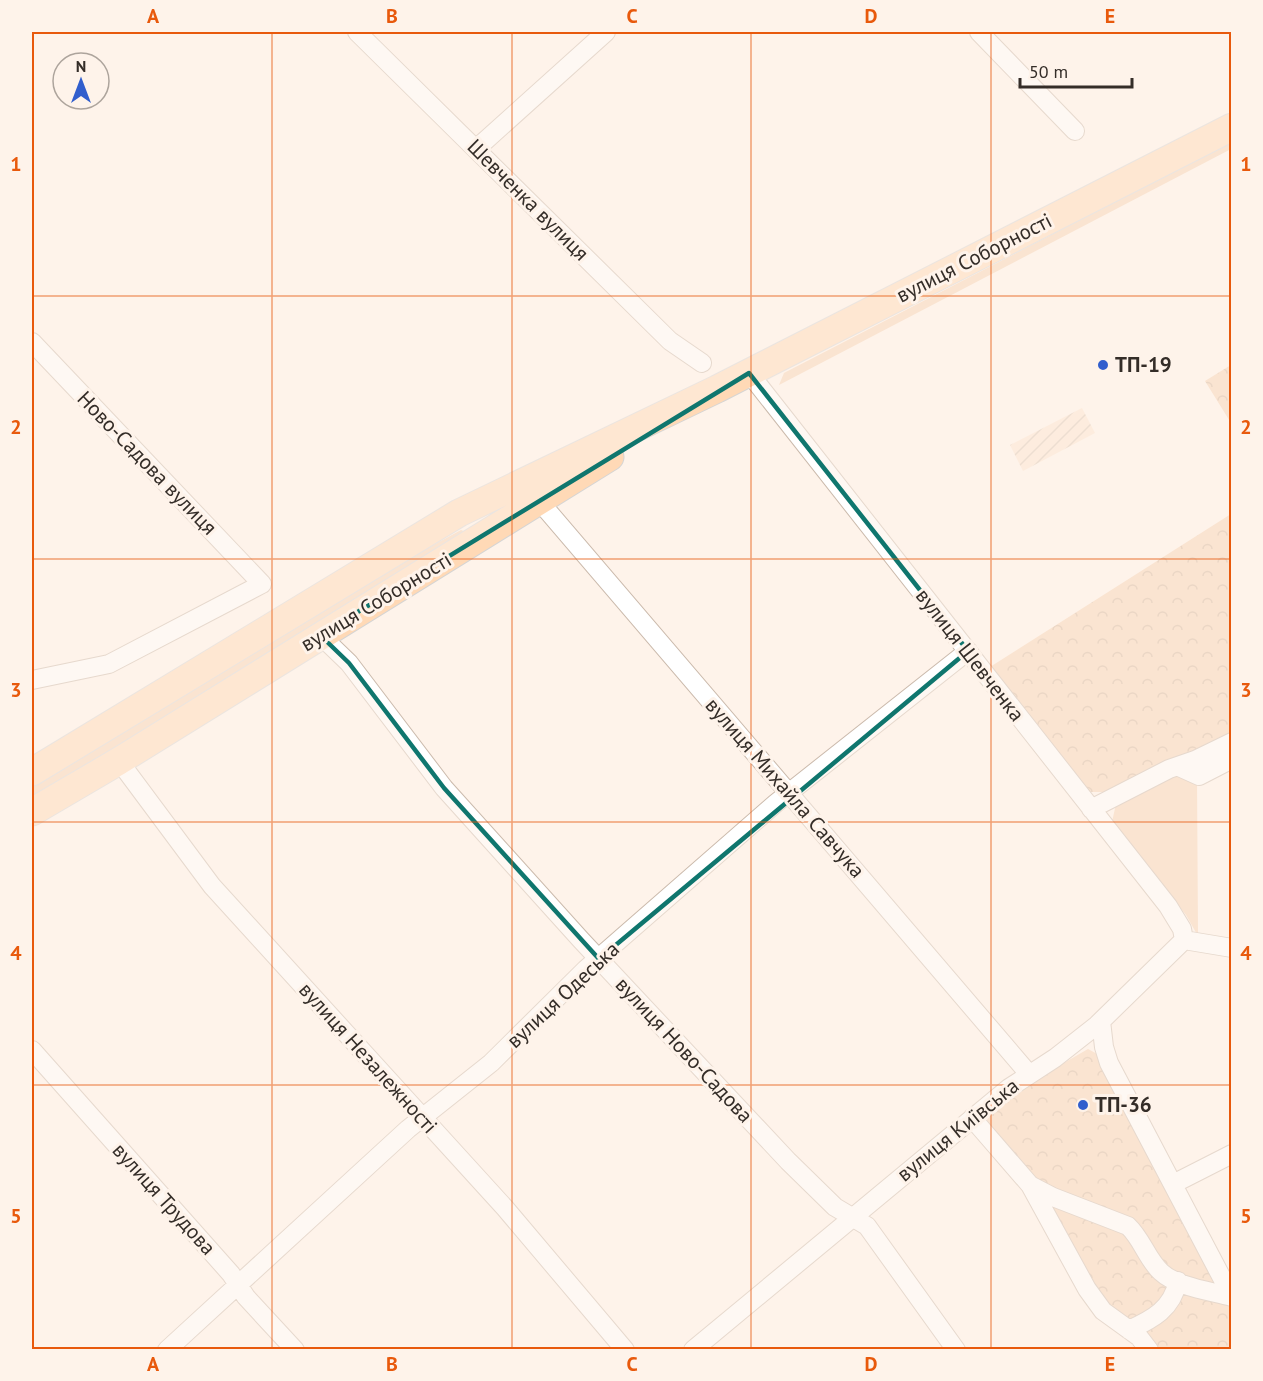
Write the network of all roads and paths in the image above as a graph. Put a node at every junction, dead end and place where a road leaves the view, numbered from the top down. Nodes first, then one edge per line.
1 (357, 32) edge
2 (606, 32) edge
3 (979, 32) edge
4 (1232, 127) edge
5 (1075, 131) dead end
6 (476, 149) junction
7 (32, 342) edge
8 (702, 363) dead end
9 (749, 373) junction
10 (717, 390) junction
11 (540, 502) junction
12 (320, 635) junction
13 (968, 651) junction
14 (32, 680) edge
15 (1232, 741) edge
16 (1232, 759) edge
17 (119, 761) junction
18 (1179, 767) junction
19 (32, 772) edge
20 (790, 794) junction
21 (1091, 809) junction
22 (32, 812) edge
23 (1184, 940) junction
24 (1232, 948) edge
25 (598, 959) junction
26 (1101, 1021) junction
27 (32, 1050) edge
28 (1029, 1074) junction
29 (422, 1118) junction
30 (972, 1118) junction
31 (1232, 1154) edge
32 (1173, 1184) junction
33 (1030, 1185) junction
34 (853, 1217) junction
35 (1178, 1281) junction
36 (238, 1285) junction
37 (1232, 1297) edge
38 (1130, 1330) junction
39 (166, 1350) edge
40 (295, 1350) edge
41 (625, 1350) edge
42 (693, 1350) edge
43 (956, 1350) edge
44 (1149, 1350) edge

1 - 6 street, Шевченка вулиця
2 - 6 street
3 - 5 street
4 - 9 main road, вулиця Соборності
6 - 8 street, Шевченка вулиця
7 - 14 street, Ново-Садова вулиця
9 - 10 main road, вулиця Соборності
9 - 13 street, вулиця Шевченка
10 - 11 main road, вулиця Соборності
10 - 19 main road, вулиця Соборності
11 - 12 main road, вулиця Соборності
11 - 20 street, вулиця Михайла Савчука
12 - 17 main road, вулиця Соборності
12 - 25 street, вулиця Ново-Садова
13 - 20 street, вулиця Одеська
13 - 21 street, вулиця Шевченка
15 - 18 street
16 - 18 street
17 - 22 main road, вулиця Соборності
17 - 29 street, вулиця Незалежності
18 - 21 street
20 - 25 street, вулиця Одеська
20 - 28 street, вулиця Михайла Савчука
21 - 23 street, вулиця Шевченка
23 - 24 street
23 - 26 street, вулиця Київська
25 - 29 street, вулиця Одеська
25 - 34 street, вулиця Ново-Садова
26 - 28 street, вулиця Київська
26 - 32 street
27 - 36 street, вулиця Трудова
28 - 30 street, вулиця Київська
29 - 36 street, вулиця Одеська
29 - 41 street, вулиця Незалежності
30 - 33 street
30 - 34 street, вулиця Київська
31 - 32 street
32 - 37 street
33 - 35 street
33 - 38 street
34 - 42 street, вулиця Київська
34 - 43 street, вулиця Ново-Садова
35 - 37 street
35 - 38 street
36 - 39 street, вулиця Одеська
36 - 40 street, вулиця Трудова
38 - 44 street

